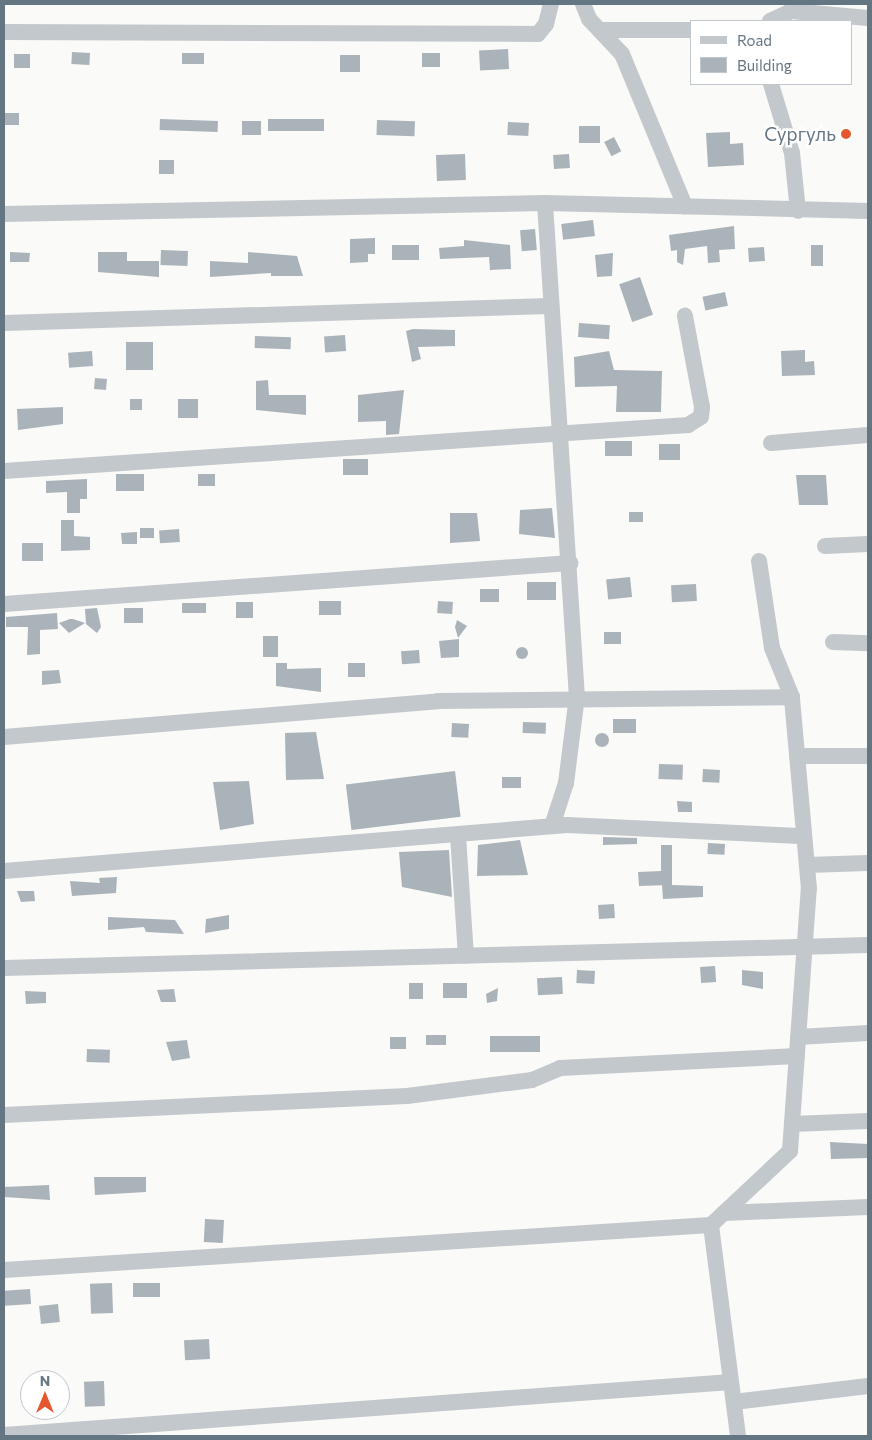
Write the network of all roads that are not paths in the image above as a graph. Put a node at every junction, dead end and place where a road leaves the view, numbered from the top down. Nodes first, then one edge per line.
1 (551, 4) edge
2 (583, 4) edge
3 (793, 8) edge
4 (868, 18) edge
5 (772, 20) edge
6 (603, 30) junction
7 (690, 30) edge
8 (4, 32) edge
9 (771, 85) edge
10 (545, 203) junction
11 (686, 206) junction
12 (798, 211) junction
13 (868, 212) edge
14 (4, 214) edge
15 (550, 306) junction
16 (685, 316) dead end
17 (4, 322) edge
18 (558, 435) junction
19 (868, 435) edge
20 (772, 443) dead end
21 (4, 471) edge
22 (868, 544) edge
23 (826, 546) dead end
24 (759, 562) dead end
25 (571, 563) junction
26 (4, 604) edge
27 (833, 642) dead end
28 (868, 643) edge
29 (577, 696) junction
30 (792, 697) junction
31 (4, 737) edge
32 (797, 756) junction
33 (868, 756) edge
34 (552, 826) junction
35 (458, 836) junction
36 (804, 836) junction
37 (868, 863) edge
38 (807, 866) junction
39 (4, 870) edge
40 (868, 945) edge
41 (805, 947) junction
42 (466, 956) junction
43 (4, 968) edge
44 (868, 1033) edge
45 (798, 1036) junction
46 (797, 1056) junction
47 (4, 1115) edge
48 (868, 1121) edge
49 (792, 1124) junction
50 (868, 1207) edge
51 (724, 1213) junction
52 (711, 1226) junction
53 (4, 1270) edge
54 (731, 1382) junction
55 (868, 1386) edge
56 (734, 1402) junction
57 (4, 1434) edge
58 (738, 1436) edge

1 - 8 street
2 - 6 street
3 - 4 street
3 - 5 street
6 - 7 street
6 - 11 street
9 - 12 street
10 - 11 street
10 - 14 street
10 - 15 street
11 - 12 street
12 - 13 street
15 - 17 street
15 - 18 street
16 - 18 street
18 - 21 street
18 - 25 street
19 - 20 street
22 - 23 street
24 - 30 street
25 - 26 street
25 - 29 street
27 - 28 street
29 - 30 street
29 - 31 street
29 - 34 street
30 - 32 street
32 - 33 street
32 - 36 street
34 - 35 street
34 - 36 street
35 - 39 street
35 - 42 street
36 - 38 street
37 - 38 street
38 - 41 street
40 - 41 street
41 - 42 street
41 - 45 street
42 - 43 street
44 - 45 street
45 - 46 street
46 - 47 street
46 - 49 street
48 - 49 street
49 - 51 street
50 - 51 street
51 - 52 street
52 - 53 street
52 - 54 street
54 - 56 street
54 - 57 street
55 - 56 street
56 - 58 street

